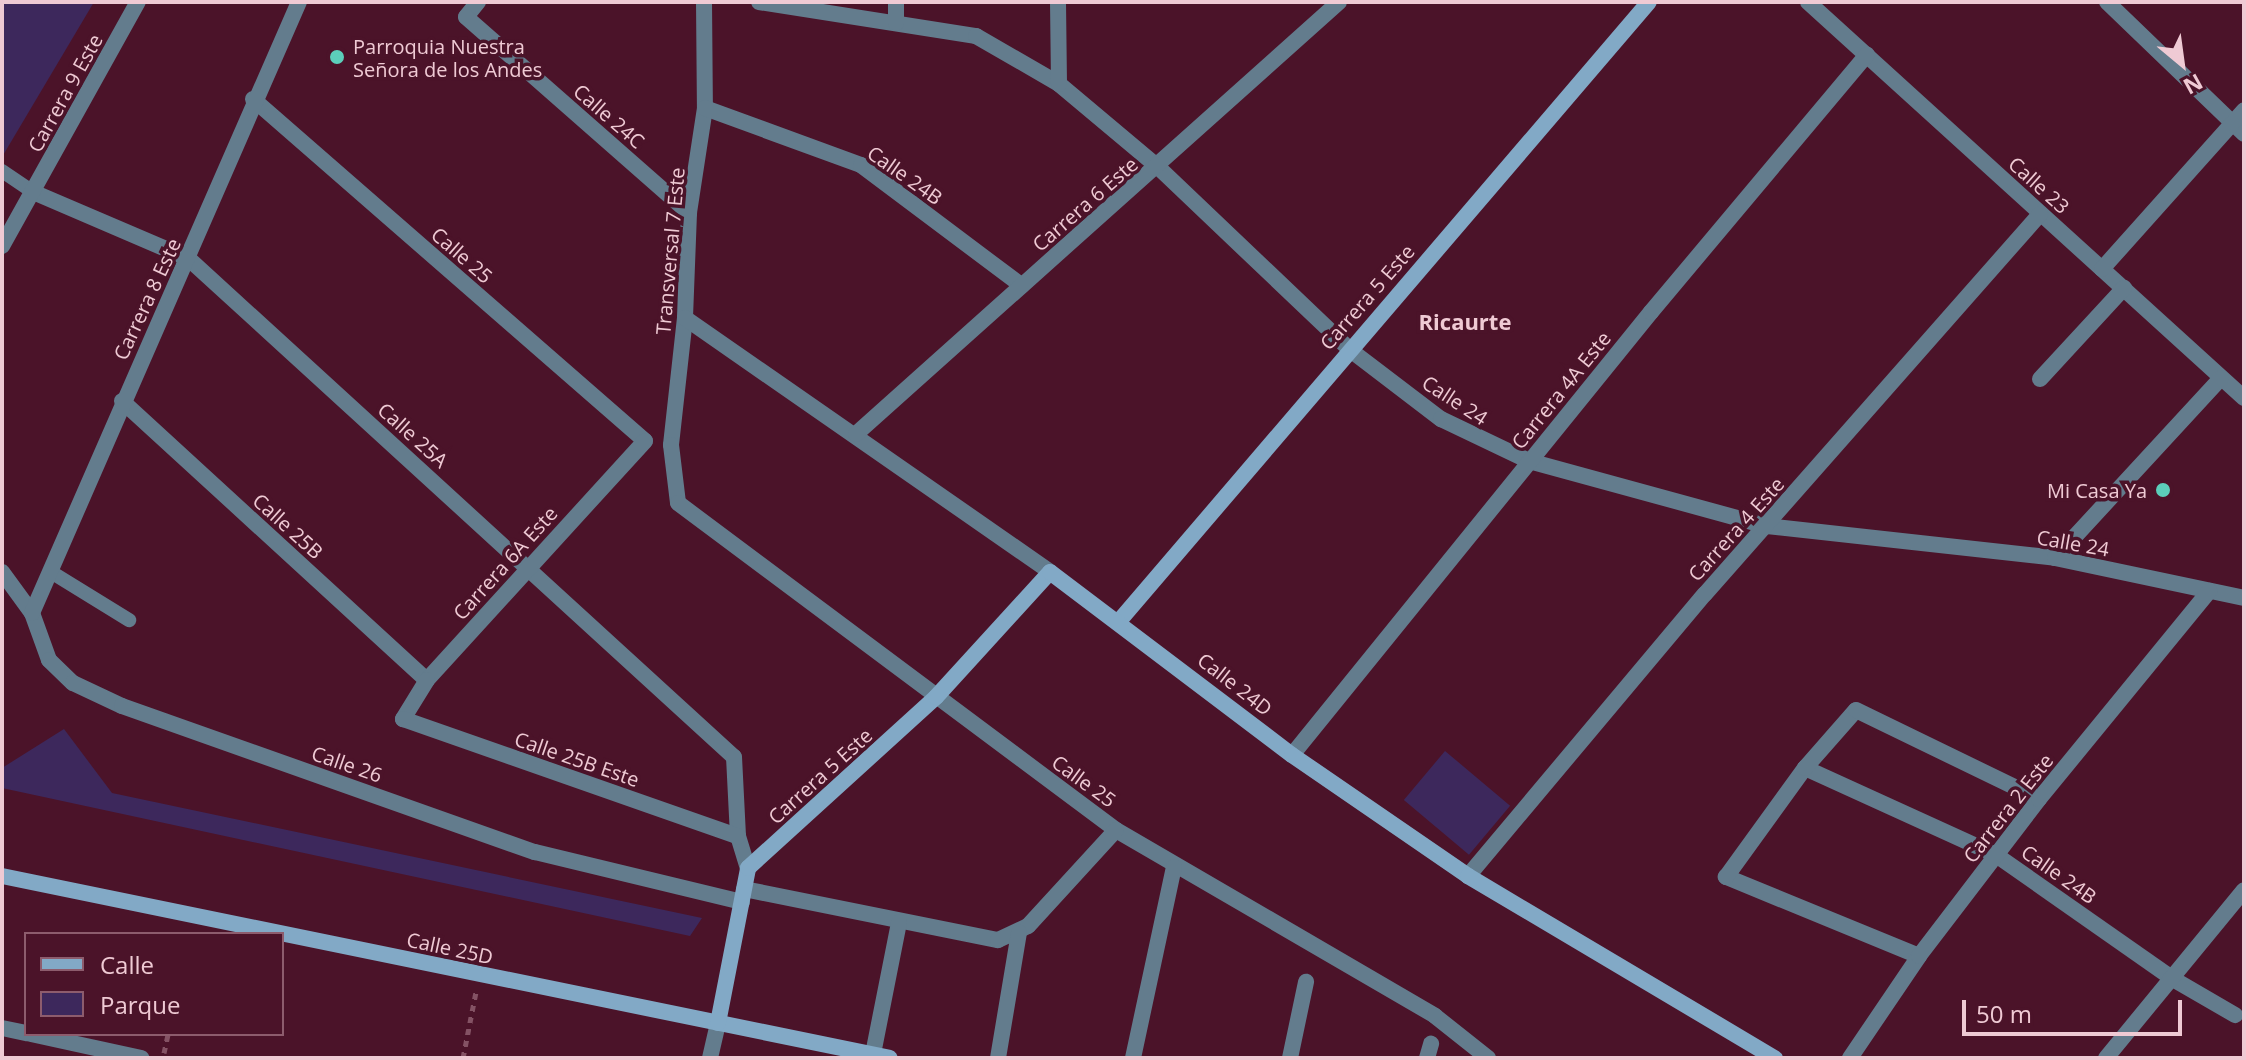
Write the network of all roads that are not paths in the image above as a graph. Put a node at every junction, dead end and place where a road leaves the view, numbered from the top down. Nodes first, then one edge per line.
1 (138, 2) edge
2 (299, 2) edge
3 (478, 2) edge
4 (704, 2) edge
5 (759, 2) edge
6 (896, 2) edge
7 (1058, 2) edge
8 (1339, 2) edge
9 (1649, 2) edge
10 (1808, 2) edge
11 (2107, 2) edge
12 (896, 23) junction
13 (1867, 55) junction
14 (1059, 84) junction
15 (253, 99) junction
16 (705, 108) junction
17 (2244, 110) edge
18 (2238, 129) edge
19 (1158, 167) junction
20 (2, 171) edge
21 (33, 192) junction
22 (689, 213) junction
23 (2040, 214) junction
24 (2, 246) edge
25 (189, 259) junction
26 (2102, 269) junction
27 (1022, 286) junction
28 (2124, 288) junction
29 (685, 318) junction
30 (1349, 349) junction
31 (2221, 378) junction
32 (2040, 379) dead end
33 (2244, 398) edge
34 (122, 401) junction
35 (856, 434) junction
36 (645, 441) junction
37 (671, 445) junction
38 (1529, 461) junction
39 (678, 503) joint
40 (1767, 526) junction
41 (2055, 558) junction
42 (528, 565) junction
43 (2, 572) edge
44 (51, 572) junction
45 (1050, 572) junction
46 (2209, 591) junction
47 (2244, 598) edge
48 (32, 613) junction
49 (129, 620) dead end
50 (1120, 620) junction
51 (427, 680) junction
52 (936, 697) junction
53 (403, 719) joint
54 (1292, 755) junction
55 (1805, 768) junction
56 (2039, 799) junction
57 (1116, 830) junction
58 (738, 836) junction
59 (1996, 855) junction
60 (1174, 867) junction
61 (748, 868) junction
62 (2, 876) edge
63 (1468, 876) junction
64 (2244, 890) edge
65 (743, 896) junction
66 (899, 923) junction
67 (275, 932) edge
68 (1019, 933) junction
69 (284, 934) edge
70 (1919, 956) junction
71 (2173, 979) junction
72 (1306, 982) dead end
73 (2235, 1015) dead end
74 (718, 1023) junction
75 (2, 1028) edge
76 (24, 1033) edge
77 (37, 1036) edge
78 (873, 1054) junction
79 (141, 1058) edge
80 (710, 1058) edge
81 (890, 1058) edge
82 (998, 1058) edge
83 (1133, 1058) edge
84 (1290, 1058) edge
85 (1488, 1058) edge
86 (1775, 1058) edge
87 (1850, 1058) edge
88 (2106, 1058) edge

1 - 21 street, Carrera 9 Este
2 - 15 street, Carrera 8 Este
3 - 22 street, Calle 24C
4 - 16 street, Transversal 7 Este
5 - 12 street, Calle 24
6 - 12 street
7 - 14 street
8 - 19 street, Carrera 6 Este
9 - 30 street, Carrera 5 Este
10 - 13 street, Calle 23
11 - 18 street
12 - 14 street, Calle 24
13 - 23 street, Calle 23
13 - 38 street, Carrera 4A Este
14 - 19 street, Calle 24
15 - 25 street, Carrera 8 Este
15 - 36 street, Calle 25
16 - 22 street, Transversal 7 Este
16 - 27 street, Calle 24B
17 - 18 street
18 - 26 street
19 - 27 street, Carrera 6 Este
19 - 30 street, Calle 24
20 - 21 lane
21 - 24 street, Carrera 9 Este
21 - 25 street, Calle 25A
22 - 29 street, Transversal 7 Este
23 - 26 street, Calle 23
23 - 40 street, Carrera 4 Este
25 - 34 street, Carrera 8 Este
25 - 42 street, Calle 25A
26 - 28 street, Calle 23
27 - 35 street, Carrera 6 Este
28 - 31 street, Calle 23
28 - 32 street
29 - 35 street, Calle 24D
29 - 37 street, Transversal 7 Este
30 - 38 street, Calle 24
30 - 50 street, Carrera 5 Este
31 - 33 street, Calle 23
31 - 41 street
34 - 44 street, Carrera 8 Este
34 - 51 street, Calle 25B
35 - 45 street, Calle 24D
36 - 37 street
36 - 42 street, Carrera 6A Este
37 - 39 street, Transversal 7 Este
38 - 40 street, Calle 24
38 - 54 street, Carrera 4A Este
39 - 52 street, Calle 25
40 - 41 street, Calle 24
40 - 63 street, Carrera 4 Este
41 - 46 street, Calle 24
42 - 51 street, Carrera 6A Este
42 - 58 street, Calle 25A
43 - 48 street, Calle 26
44 - 48 street, Carrera 8 Este
44 - 49 lane
45 - 50 street, Calle 24D
45 - 52 street, Carrera 5 Este
46 - 47 street, Calle 24
46 - 56 street, Carrera 2 Este
48 - 65 street, Calle 26
50 - 54 street, Calle 24D
51 - 53 street, Carrera 6A Este
52 - 57 street, Calle 25
52 - 61 street, Carrera 5 Este
53 - 58 street, Calle 25B Este
54 - 63 street, Calle 24D
55 - 56 street
55 - 59 street, Calle 24B
55 - 70 street
56 - 59 street, Carrera 2 Este
57 - 60 street, Calle 25
57 - 68 street
58 - 61 street
59 - 70 street, Carrera 2 Este
59 - 71 street, Calle 24B
60 - 83 street
60 - 85 street, Calle 25
61 - 65 street
62 - 67 street, Calle 25D
63 - 86 street, Calle 24D
64 - 71 street
65 - 66 street
65 - 74 street
66 - 68 street
66 - 78 street
68 - 82 street
69 - 74 street, Calle 25D
70 - 87 street, Carrera 2 Este
71 - 73 street, Calle 24B
71 - 88 street
72 - 84 street
74 - 78 street, Calle 25D
74 - 80 street
75 - 76 street
77 - 79 street
78 - 81 street, Calle 25D

